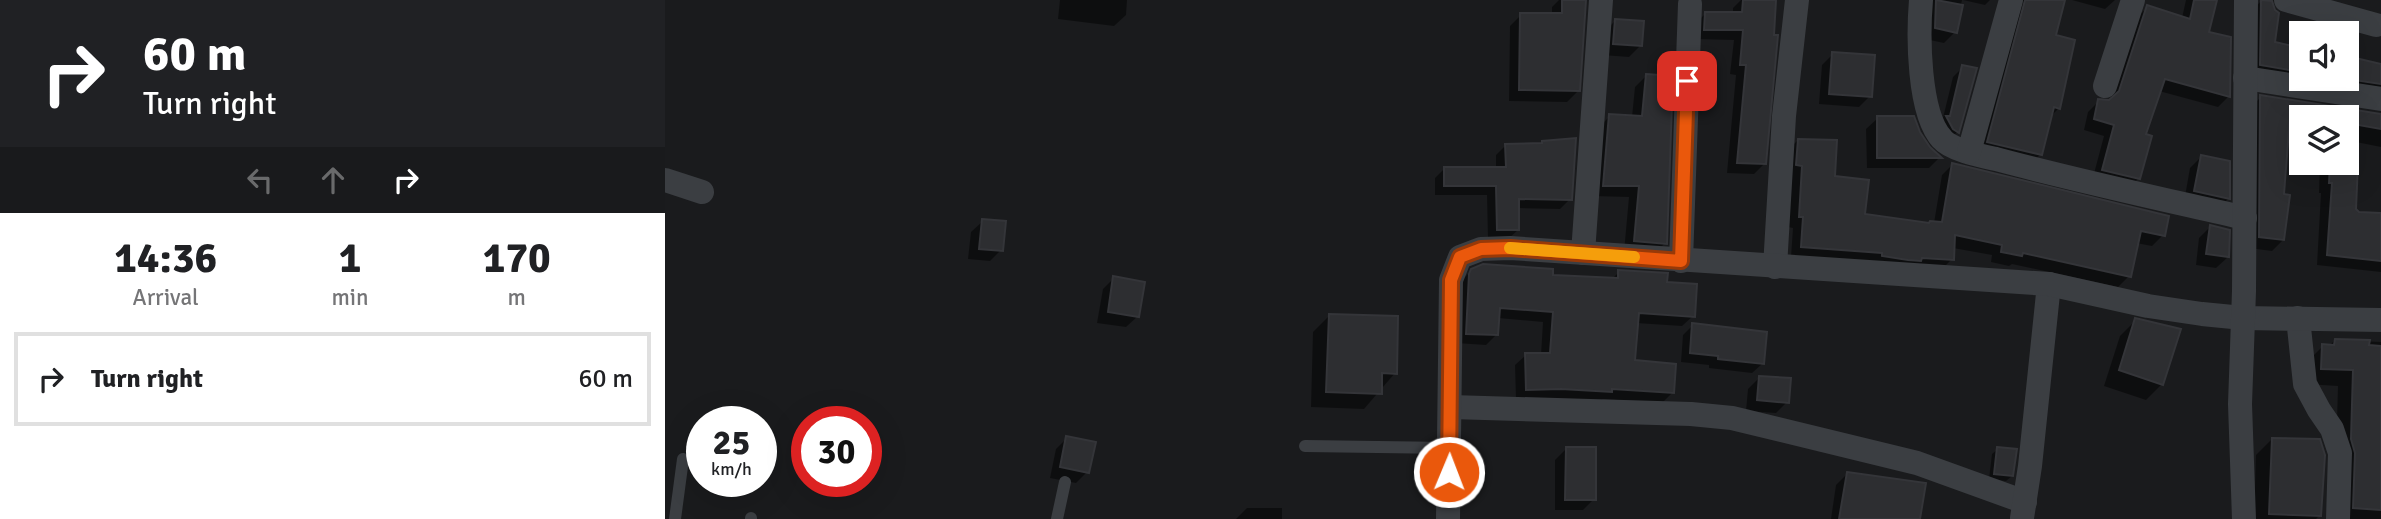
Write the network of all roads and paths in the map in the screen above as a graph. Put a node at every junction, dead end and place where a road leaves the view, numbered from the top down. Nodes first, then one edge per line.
1 (1601, 0) edge
2 (1797, 0) edge
3 (1921, 0) edge
4 (2011, 0) edge
5 (2133, 0) edge
6 (2246, 0) edge
7 (2286, 0) edge
8 (1690, 4) dead end
9 (2376, 25) dead end
10 (2245, 78) junction
11 (2105, 86) dead end
12 (2381, 99) edge
13 (1969, 152) junction
14 (665, 180) edge
15 (702, 192) dead end
16 (2245, 218) junction
17 (1583, 253) junction
18 (1681, 261) junction
19 (1775, 267) junction
20 (2049, 284) junction
21 (2243, 318) junction
22 (2298, 318) junction
23 (2381, 320) edge
24 (1451, 407) junction
25 (1305, 446) dead end
26 (1450, 449) junction
27 (683, 459) dead end
28 (1065, 482) dead end
29 (2023, 511) edge
30 (675, 519) edge
31 (1057, 519) edge
32 (1448, 519) edge
33 (2244, 519) edge
34 (2338, 519) edge

1 - 17 street
2 - 19 street
3 - 13 street
4 - 13 street
5 - 11 street
6 - 10 street
7 - 9 street
8 - 18 street
10 - 12 street
10 - 16 street
13 - 16 street
14 - 15 street
16 - 21 street
17 - 18 street
17 - 24 street
18 - 19 street
19 - 20 street
20 - 21 street
20 - 29 street
21 - 22 street
21 - 33 street
22 - 23 street
22 - 34 street
24 - 26 street
24 - 29 street
25 - 26 lane
26 - 32 street
27 - 30 lane
28 - 31 lane

